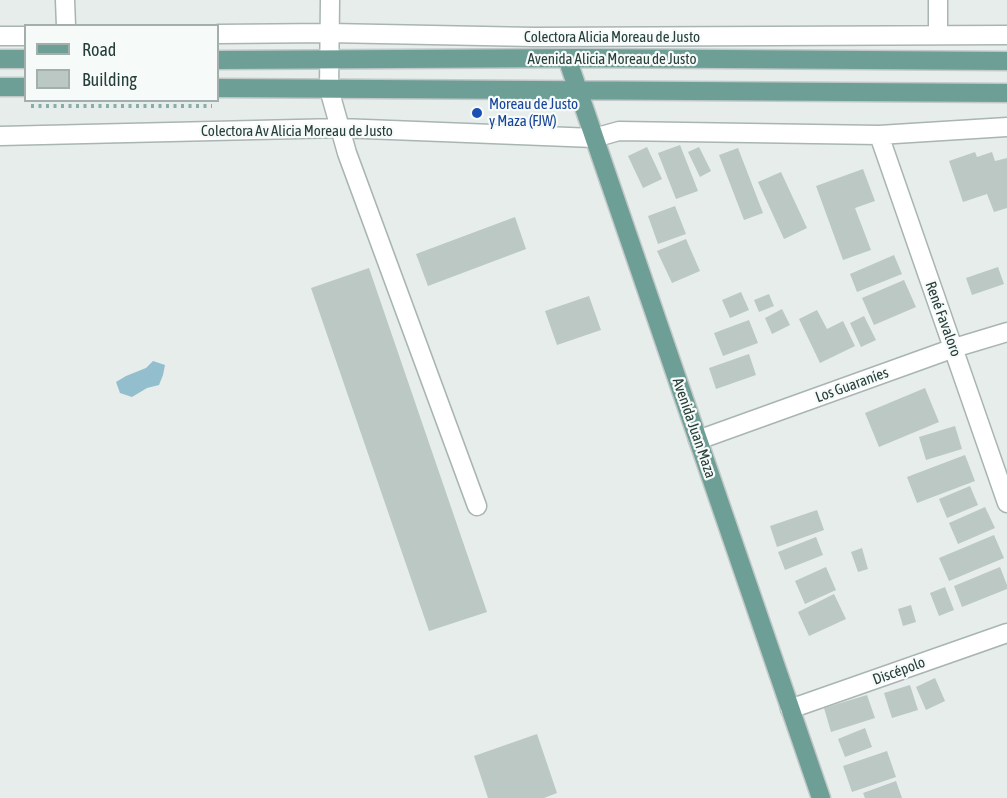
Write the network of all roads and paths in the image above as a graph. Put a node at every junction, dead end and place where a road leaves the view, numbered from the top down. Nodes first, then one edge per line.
1 (65, 0) edge
2 (330, 0) edge
3 (938, 0) edge
4 (66, 24) edge
5 (329, 33) junction
6 (219, 34) edge
7 (938, 35) junction
8 (1007, 35) edge
9 (0, 36) edge
10 (24, 36) edge
11 (567, 58) junction
12 (0, 59) edge
13 (24, 59) edge
14 (219, 60) edge
15 (329, 60) junction
16 (1007, 61) edge
17 (329, 84) junction
18 (0, 87) edge
19 (24, 87) edge
20 (219, 88) edge
21 (578, 90) junction
22 (1007, 93) edge
23 (1007, 127) edge
24 (340, 128) junction
25 (0, 135) edge
26 (879, 135) junction
27 (594, 138) junction
28 (1007, 332) edge
29 (954, 348) junction
30 (698, 440) junction
31 (1007, 503) edge
32 (477, 506) dead end
33 (1007, 633) edge
34 (790, 710) junction
35 (820, 798) edge

1 - 4 street
2 - 5 street
3 - 7 street
5 - 6 street, Colectora Alicia Moreau de Justo
5 - 7 street, Colectora Alicia Moreau de Justo
5 - 15 street
7 - 8 street, Colectora Alicia Moreau de Justo
9 - 10 street
11 - 15 main road, Avenida Alicia Moreau de Justo
11 - 16 main road, Avenida Alicia Moreau de Justo
11 - 21 main road, Avenida Juan Maza
12 - 13 main road
14 - 15 main road, Avenida Alicia Moreau de Justo
15 - 17 street
17 - 20 main road, Avenida Alicia Moreau de Justo
17 - 21 main road, Avenida Alicia Moreau de Justo
17 - 24 street
18 - 19 main road
21 - 22 main road, Avenida Alicia Moreau de Justo
21 - 27 main road, Avenida Juan Maza
23 - 26 street
24 - 25 street, Colectora Av Alicia Moreau de Justo
24 - 27 street, Colectora Av Alicia Moreau de Justo
24 - 32 street
26 - 27 street
26 - 29 street, René Favaloro
27 - 30 main road, Avenida Juan Maza
28 - 29 street, Los Guaraníes
29 - 30 street, Los Guaraníes
29 - 31 street, René Favaloro
30 - 34 main road, Avenida Juan Maza
33 - 34 street, Discépolo
34 - 35 main road, Avenida Juan Maza

